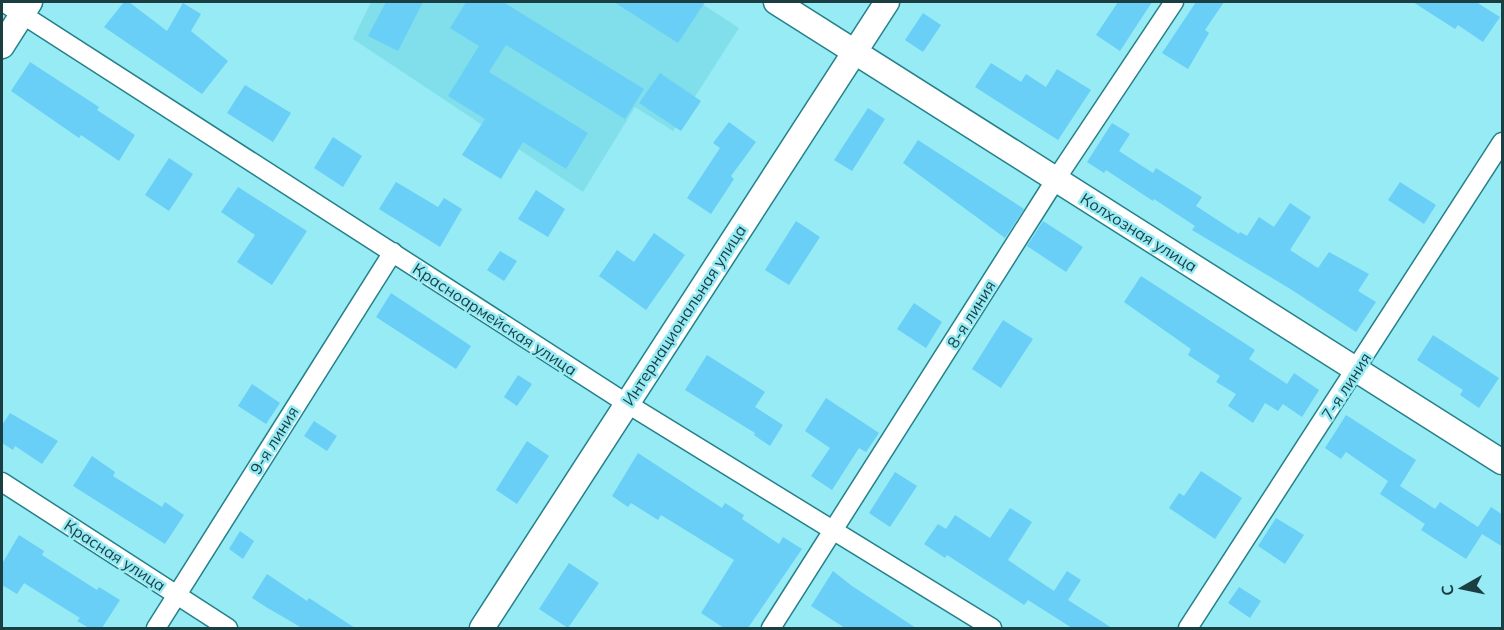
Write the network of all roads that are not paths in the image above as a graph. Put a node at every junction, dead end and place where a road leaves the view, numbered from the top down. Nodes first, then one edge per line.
1 (776, 2) edge
2 (886, 2) edge
3 (1174, 2) edge
4 (18, 6) edge
5 (2, 46) edge
6 (854, 52) junction
7 (1503, 142) edge
8 (1056, 179) junction
9 (393, 252) junction
10 (1357, 369) junction
11 (626, 403) junction
12 (1503, 462) edge
13 (2, 482) edge
14 (834, 531) junction
15 (177, 595) junction
16 (156, 628) edge
17 (228, 628) edge
18 (482, 628) edge
19 (771, 628) edge
20 (992, 628) edge
21 (1188, 628) edge

1 - 6 street, Колхозная улица
2 - 6 street, Интернациональная улица
3 - 8 street, 8-я линия
4 - 5 street
4 - 9 street, Красноармейская улица
6 - 8 street, Колхозная улица
6 - 11 street, Интернациональная улица
7 - 10 street, 7-я линия
8 - 10 street, Колхозная улица
8 - 14 street, 8-я линия
9 - 11 street, Красноармейская улица
9 - 15 street, 9-я линия
10 - 12 street, Колхозная улица
10 - 21 street, 7-я линия
11 - 14 street, Красноармейская улица
11 - 18 street, Интернациональная улица
13 - 15 street, Красная улица
14 - 19 street, 8-я линия
14 - 20 street, Красноармейская улица
15 - 16 street, 9-я линия
15 - 17 street, Красная улица

